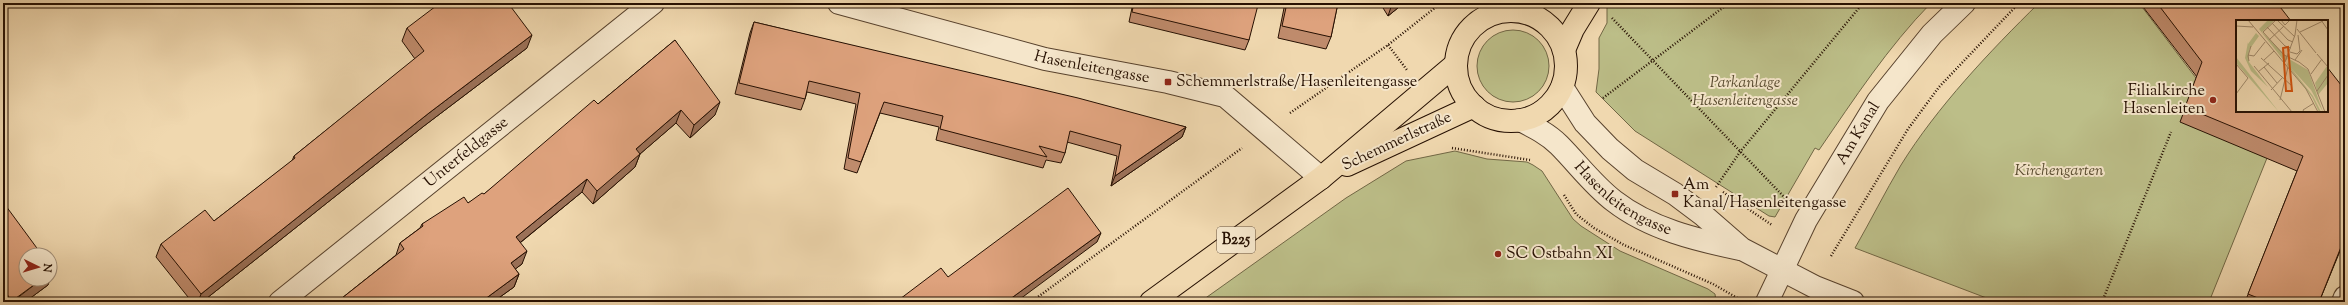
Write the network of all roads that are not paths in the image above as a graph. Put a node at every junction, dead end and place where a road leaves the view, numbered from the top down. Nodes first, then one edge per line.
1 (653, 3) edge
2 (839, 3) edge
3 (1589, 3) edge
4 (1964, 3) edge
5 (1517, 7) edge
6 (1564, 50) junction
7 (1456, 64) junction
8 (1562, 87) junction
9 (1474, 106) junction
10 (1520, 120) junction
11 (1321, 178) junction
12 (1742, 249) junction
13 (1781, 271) junction
14 (2345, 297) edge
15 (280, 302) edge
16 (1151, 302) edge
17 (1767, 302) edge
18 (1853, 302) edge
19 (2343, 302) edge

1 - 15 street, Unterfeldgasse
2 - 11 street, Hasenleitengasse
3 - 6 main road
4 - 13 street, Am Kanal
5 - 6 main road
5 - 7 main road
6 - 8 main road
7 - 9 main road
7 - 11 main road, Schemmerlstraße / B225
8 - 10 main road
8 - 12 street, Hasenleitengasse
9 - 10 main road
9 - 11 main road, Schemmerlstraße / B225
10 - 12 street, Hasenleitengasse
11 - 16 main road, Schemmerlstraße / B225
12 - 13 street, Hasenleitengasse
13 - 17 street, Am Kanal
13 - 18 street, Hasenleitengasse
14 - 19 street

